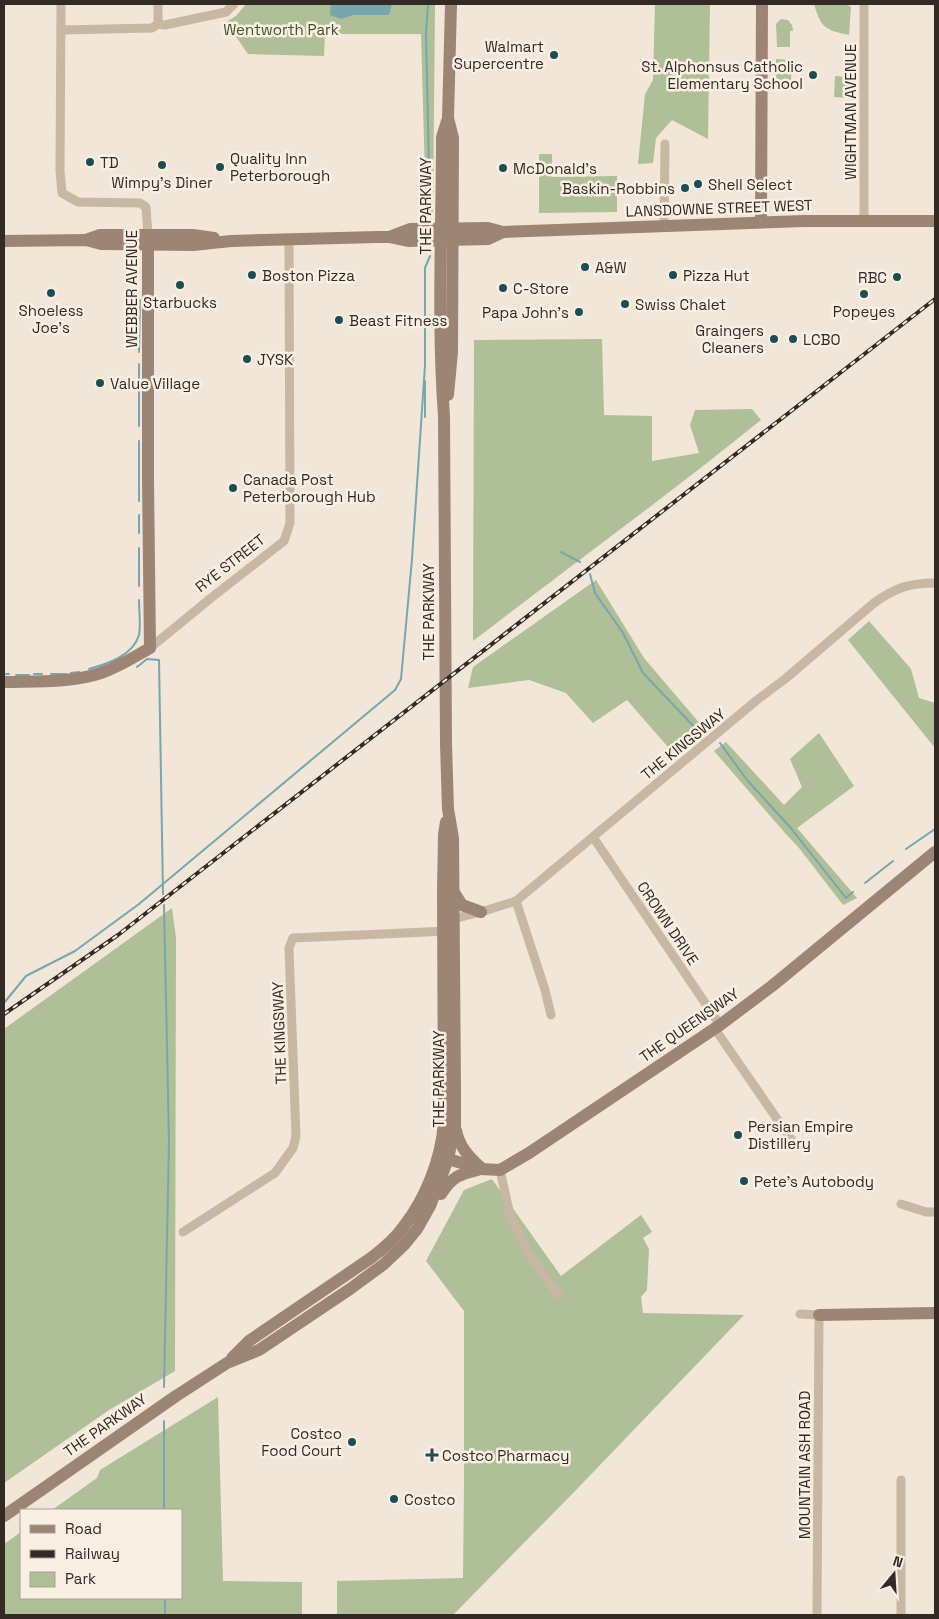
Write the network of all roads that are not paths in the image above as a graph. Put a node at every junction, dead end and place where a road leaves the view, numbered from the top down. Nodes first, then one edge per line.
1 (61, 4) edge
2 (158, 4) edge
3 (234, 4) edge
4 (451, 4) edge
5 (762, 4) edge
6 (864, 4) edge
7 (158, 24) junction
8 (61, 30) junction
9 (665, 144) dead end
10 (864, 221) junction
11 (935, 221) edge
12 (761, 222) junction
13 (664, 225) junction
14 (447, 234) junction
15 (289, 239) junction
16 (148, 240) junction
17 (4, 241) edge
18 (935, 583) edge
19 (150, 648) junction
20 (4, 682) edge
21 (448, 809) junction
22 (593, 837) junction
23 (935, 852) edge
24 (453, 891) junction
25 (516, 901) junction
26 (481, 912) junction
27 (448, 925) junction
28 (551, 1015) dead end
29 (717, 1027) junction
30 (455, 1125) junction
31 (793, 1142) dead end
32 (443, 1157) junction
33 (481, 1169) junction
34 (500, 1170) junction
35 (901, 1204) dead end
36 (935, 1212) edge
37 (426, 1214) junction
38 (182, 1232) dead end
39 (558, 1294) dead end
40 (935, 1313) edge
41 (800, 1314) dead end
42 (819, 1315) junction
43 (227, 1363) junction
44 (901, 1480) dead end
45 (4, 1516) edge
46 (817, 1615) edge
47 (901, 1615) edge

1 - 8 street, WEBBER AVENUE
2 - 7 street
3 - 7 street
4 - 14 main road, THE PARKWAY
5 - 12 main road
6 - 10 street, WIGHTMAN AVENUE
7 - 8 street
8 - 16 street, WEBBER AVENUE
9 - 13 street
10 - 11 main road, LANSDOWNE STREET WEST
10 - 12 main road, LANSDOWNE STREET WEST
12 - 13 main road, LANSDOWNE STREET WEST
13 - 14 main road, LANSDOWNE STREET WEST
14 - 15 main road, LANSDOWNE STREET WEST
14 - 21 main road, THE PARKWAY
15 - 16 main road, LANSDOWNE STREET WEST
15 - 19 street, RYE STREET
16 - 17 main road, LANSDOWNE STREET WEST
16 - 19 main road, WEBBER AVENUE
18 - 22 street, THE KINGSWAY
19 - 20 main road, RYE STREET
21 - 24 main road, THE PARKWAY
21 - 27 main road, THE PARKWAY
22 - 25 street, THE KINGSWAY
22 - 29 street, CROWN DRIVE
23 - 29 main road, THE QUEENSWAY
24 - 26 main road
24 - 27 main road, THE PARKWAY
25 - 26 street, THE KINGSWAY
25 - 28 street
26 - 27 street, THE KINGSWAY
27 - 30 main road, THE PARKWAY
27 - 32 main road, THE PARKWAY
27 - 38 street, THE KINGSWAY
29 - 31 street, CROWN DRIVE
29 - 34 main road, THE QUEENSWAY
30 - 32 main road, THE PARKWAY
30 - 33 main road
32 - 33 main road
32 - 37 main road, THE PARKWAY
32 - 43 main road, THE PARKWAY
33 - 34 main road
33 - 37 main road
34 - 39 street
35 - 36 street
37 - 43 main road, THE PARKWAY
40 - 42 main road
41 - 42 street
42 - 46 street, MOUNTAIN ASH ROAD
43 - 45 main road, THE PARKWAY
44 - 47 street

